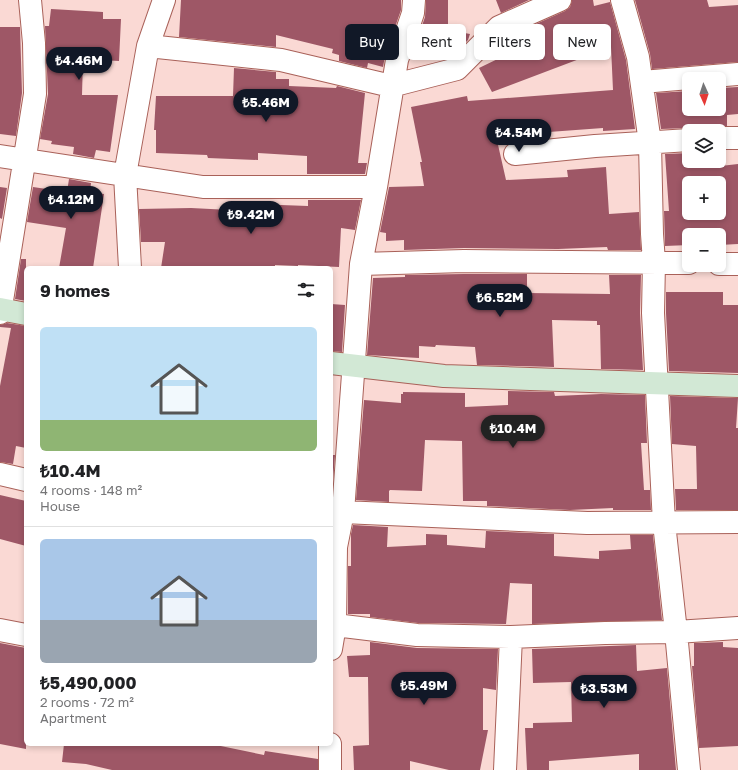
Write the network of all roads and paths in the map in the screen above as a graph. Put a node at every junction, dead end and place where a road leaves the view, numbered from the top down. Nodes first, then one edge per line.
1 (30, 0) edge
2 (164, 0) edge
3 (414, 0) edge
4 (560, 0) edge
5 (622, 0) edge
6 (148, 46) junction
7 (738, 74) edge
8 (642, 82) junction
9 (392, 86) junction
10 (726, 138) edge
11 (738, 138) edge
12 (682, 141) edge
13 (650, 143) junction
14 (515, 154) dead end
15 (0, 156) edge
16 (25, 159) junction
17 (125, 175) junction
18 (376, 186) junction
19 (654, 262) junction
20 (682, 263) edge
21 (361, 264) junction
22 (726, 264) edge
23 (738, 264) edge
24 (130, 266) edge
25 (0, 311) edge
26 (24, 314) edge
27 (333, 364) edge
28 (353, 367) junction
29 (658, 384) junction
30 (738, 386) edge
31 (0, 474) edge
32 (24, 480) edge
33 (343, 512) junction
34 (738, 522) edge
35 (664, 523) junction
36 (334, 547) edge
37 (335, 625) junction
38 (738, 628) edge
39 (0, 630) edge
40 (676, 632) junction
41 (24, 635) edge
42 (333, 637) edge
43 (511, 637) junction
44 (330, 746) edge
45 (330, 770) edge
46 (505, 770) edge
47 (689, 770) edge

1 - 16 street
2 - 6 street
3 - 9 street
4 - 9 street
5 - 8 street
6 - 9 street
6 - 17 street
7 - 8 street
8 - 13 street
9 - 18 street
10 - 11 street
12 - 13 street
13 - 14 street
13 - 19 street
15 - 16 street
16 - 17 street
16 - 25 street
17 - 18 street
17 - 24 street
18 - 21 street
19 - 20 street
19 - 21 street
19 - 29 street
21 - 28 street
22 - 23 street
25 - 26 street
27 - 28 street
28 - 29 street
28 - 33 street
29 - 30 street
29 - 35 street
31 - 32 street
33 - 35 street
33 - 36 street
34 - 35 street
35 - 40 street
36 - 37 street
37 - 42 street
37 - 43 street
38 - 40 street
39 - 41 street
40 - 43 street
40 - 47 street
43 - 46 street
44 - 45 street

